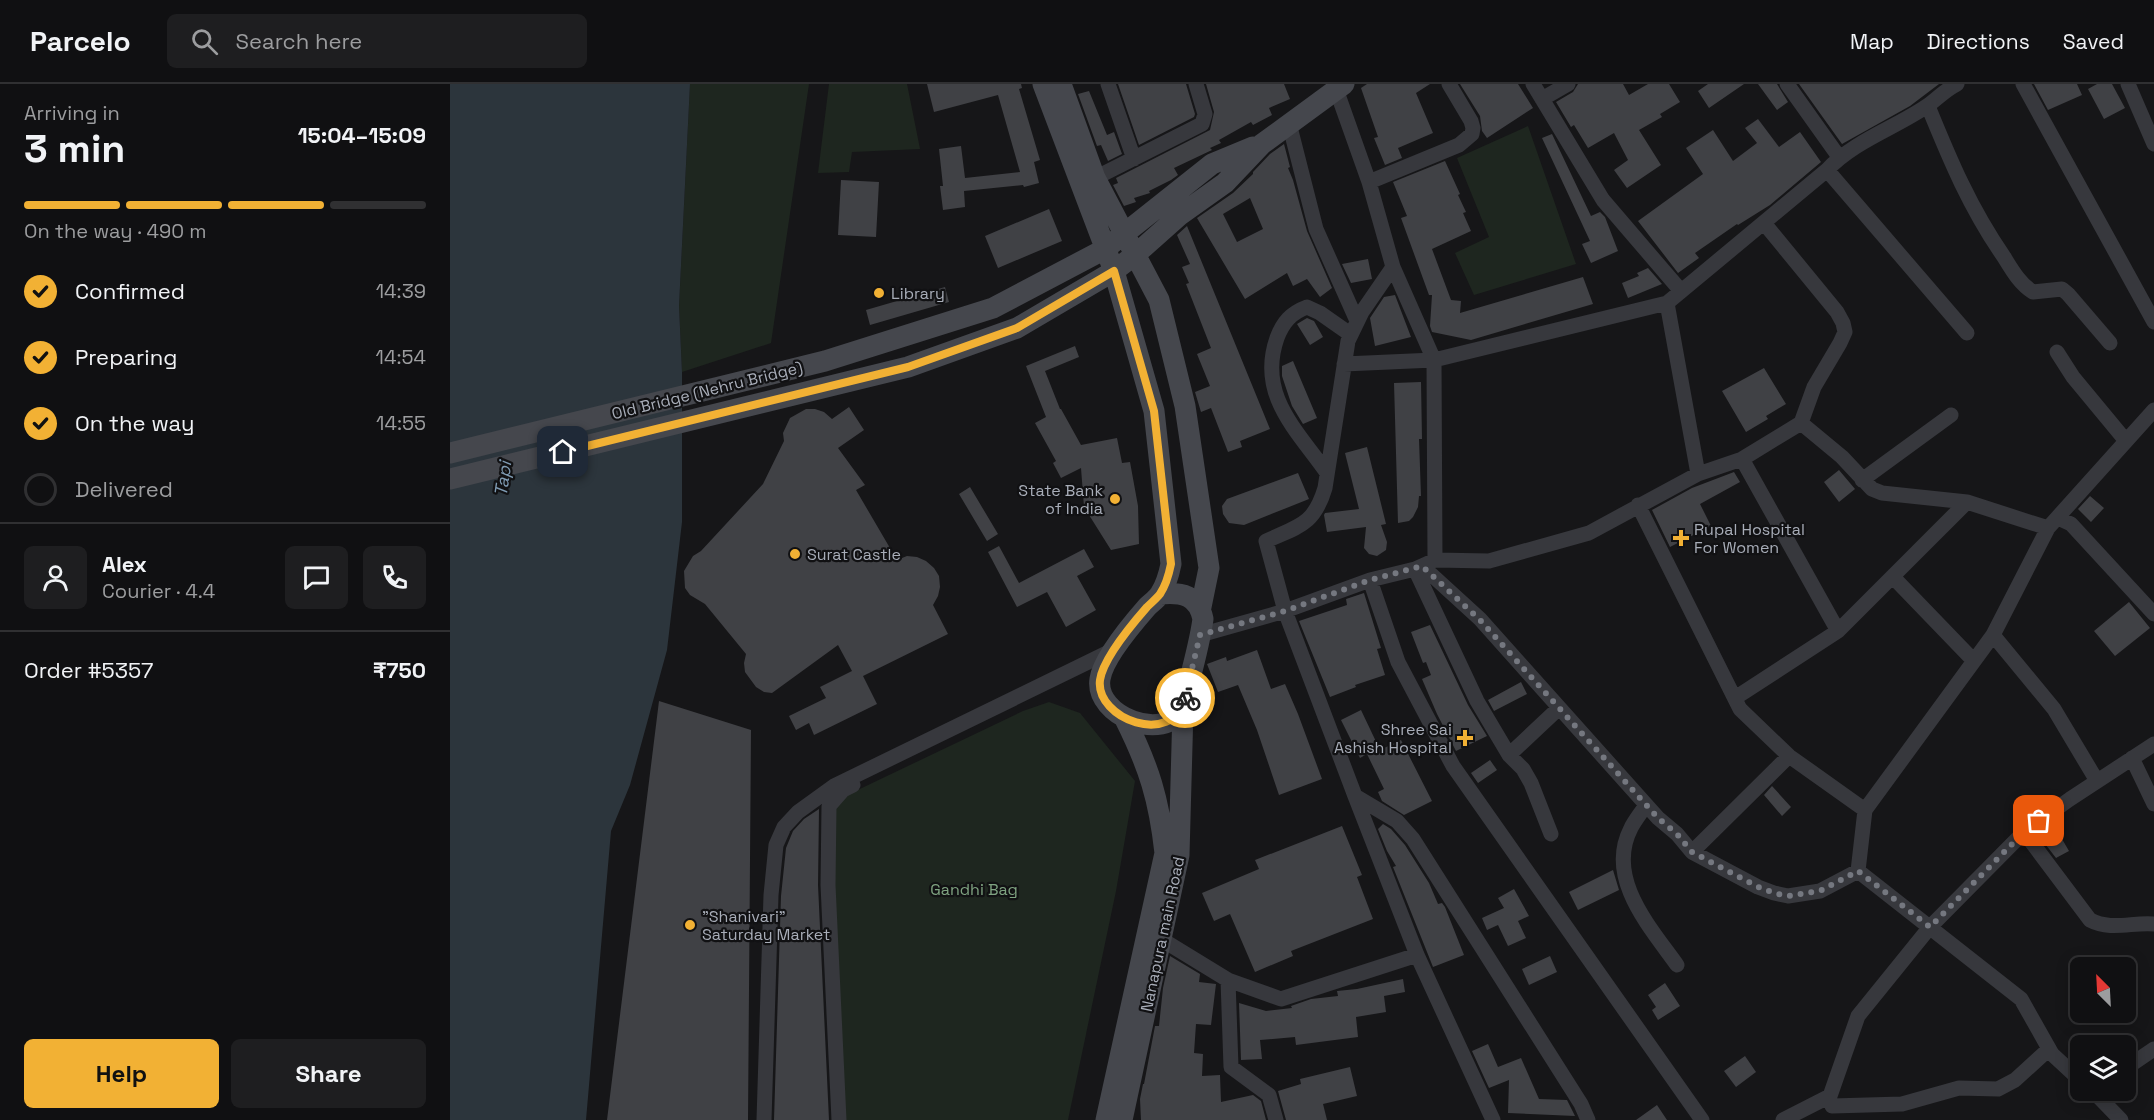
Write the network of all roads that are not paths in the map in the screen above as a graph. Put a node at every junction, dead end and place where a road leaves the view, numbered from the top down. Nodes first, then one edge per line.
1 (1042, 84) edge
2 (1061, 84) edge
3 (1108, 84) edge
4 (1196, 84) edge
5 (1449, 84) edge
6 (1533, 84) edge
7 (1568, 84) edge
8 (1787, 84) edge
9 (1956, 84) edge
10 (2023, 84) edge
11 (2128, 84) edge
12 (1340, 87) edge
13 (1542, 99) junction
14 (1928, 106) junction
15 (1290, 123) junction
16 (1262, 144) junction
17 (2154, 144) edge
18 (1839, 157) junction
19 (1134, 159) junction
20 (1827, 170) junction
21 (1095, 178) junction
22 (1369, 182) junction
23 (1764, 223) junction
24 (1126, 233) junction
25 (1105, 249) junction
26 (1136, 254) junction
27 (1393, 267) junction
28 (1114, 271) junction
29 (1681, 291) junction
30 (1667, 303) junction
31 (2154, 322) edge
32 (1354, 328) junction
33 (1968, 333) dead end
34 (2110, 343) dead end
35 (2057, 352) dead end
36 (1434, 360) junction
37 (1344, 364) junction
38 (2153, 413) edge
39 (1951, 415) dead end
40 (1801, 423) junction
41 (2126, 441) junction
42 (450, 453) edge
43 (1743, 459) junction
44 (1327, 473) junction
45 (1698, 474) junction
46 (450, 479) edge
47 (1862, 480) junction
48 (1967, 502) junction
49 (1638, 505) junction
50 (2053, 523) junction
51 (1424, 565) junction
52 (1893, 577) junction
53 (1370, 580) junction
54 (1160, 594) junction
55 (1201, 607) junction
56 (1285, 611) junction
57 (2154, 614) edge
58 (1838, 631) junction
59 (1993, 634) junction
60 (1200, 635) junction
61 (1111, 656) junction
62 (1974, 661) junction
63 (1735, 698) junction
64 (1559, 708) junction
65 (1183, 709) junction
66 (1125, 719) junction
67 (2154, 744) edge
68 (1509, 755) junction
69 (1789, 756) junction
70 (2132, 758) junction
71 (2097, 781) junction
72 (1355, 796) junction
73 (2154, 804) edge
74 (1646, 805) junction
75 (1865, 810) junction
76 (2024, 832) junction
77 (1551, 834) dead end
78 (1692, 852) junction
79 (1858, 871) junction
80 (2154, 924) edge
81 (1930, 927) junction
82 (1161, 939) junction
83 (1417, 955) junction
84 (1677, 965) dead end
85 (1228, 980) junction
86 (2049, 1049) junction
87 (2154, 1049) edge
88 (2136, 1061) edge
89 (2070, 1071) edge
90 (2102, 1101) edge
91 (1832, 1107) edge
92 (764, 1120) edge
93 (839, 1120) edge
94 (1106, 1120) edge
95 (1122, 1120) edge
96 (1276, 1120) edge
97 (1493, 1120) edge
98 (1588, 1120) edge
99 (1702, 1120) edge
100 (1783, 1120) edge
101 (2121, 1120) edge

1 - 25 main road
2 - 21 main road, Nanapura main Road
3 - 19 street
4 - 19 street
5 - 22 street
6 - 13 street
7 - 13 street
8 - 18 street
9 - 14 street
10 - 31 street
11 - 17 street
12 - 15 main road
12 - 22 street
13 - 29 street
14 - 18 street
14 - 34 street
15 - 16 main road
15 - 32 street
16 - 24 main road, Old Bridge (Nehru Bridge)
16 - 26 main road, Old Bridge (Nehru Bridge)
18 - 20 street
19 - 21 street
20 - 23 street
20 - 33 street
21 - 24 main road, Nanapura main Road
22 - 27 street
23 - 29 street
23 - 40 street
24 - 25 main road, Old Bridge (Nehru Bridge)
24 - 26 main road, Nanapura main Road
25 - 28 main road
25 - 42 main road, Old Bridge (Nehru Bridge)
26 - 28 main road, Old Bridge (Nehru Bridge)
26 - 55 main road, Nanapura main Road
27 - 32 street
27 - 36 street
28 - 46 main road, Old Bridge (Nehru Bridge)
28 - 54 main road
29 - 30 street
30 - 36 street
30 - 45 street
32 - 37 street
32 - 44 street
35 - 41 street
36 - 37 street
36 - 51 street
37 - 44 street
38 - 41 street
39 - 47 street
40 - 43 street
40 - 47 street
41 - 50 street
43 - 45 street
43 - 58 street
44 - 56 street
45 - 49 street
47 - 48 street
48 - 50 street
48 - 52 street
49 - 51 street
49 - 63 street
50 - 57 street
50 - 59 street
51 - 53 street
51 - 64 street
51 - 68 street
52 - 58 street
52 - 62 street
53 - 56 street
53 - 99 street
54 - 55 main road
54 - 61 main road
55 - 60 main road, Nanapura main Road
56 - 60 street
56 - 72 street
58 - 63 street
59 - 62 street
59 - 71 street
60 - 65 main road, Nanapura main Road
61 - 66 main road, Nanapura main Road
61 - 92 street
61 - 93 street
62 - 75 street
63 - 69 street
64 - 68 street
64 - 74 street
65 - 66 main road
65 - 82 main road, Nanapura main Road
66 - 94 main road, Nanapura main Road
67 - 70 street
68 - 77 street
69 - 75 street
69 - 78 street
70 - 71 street
70 - 73 street
71 - 76 street
72 - 83 street
72 - 98 street
74 - 78 street
74 - 84 street
75 - 79 street
76 - 80 street
76 - 81 street
78 - 79 street
79 - 81 street
81 - 86 street
81 - 91 street
82 - 85 street
82 - 95 main road, Nanapura main Road
83 - 85 street
83 - 97 street
85 - 96 street
86 - 89 street
86 - 91 street
87 - 88 street
90 - 101 street
91 - 100 street

